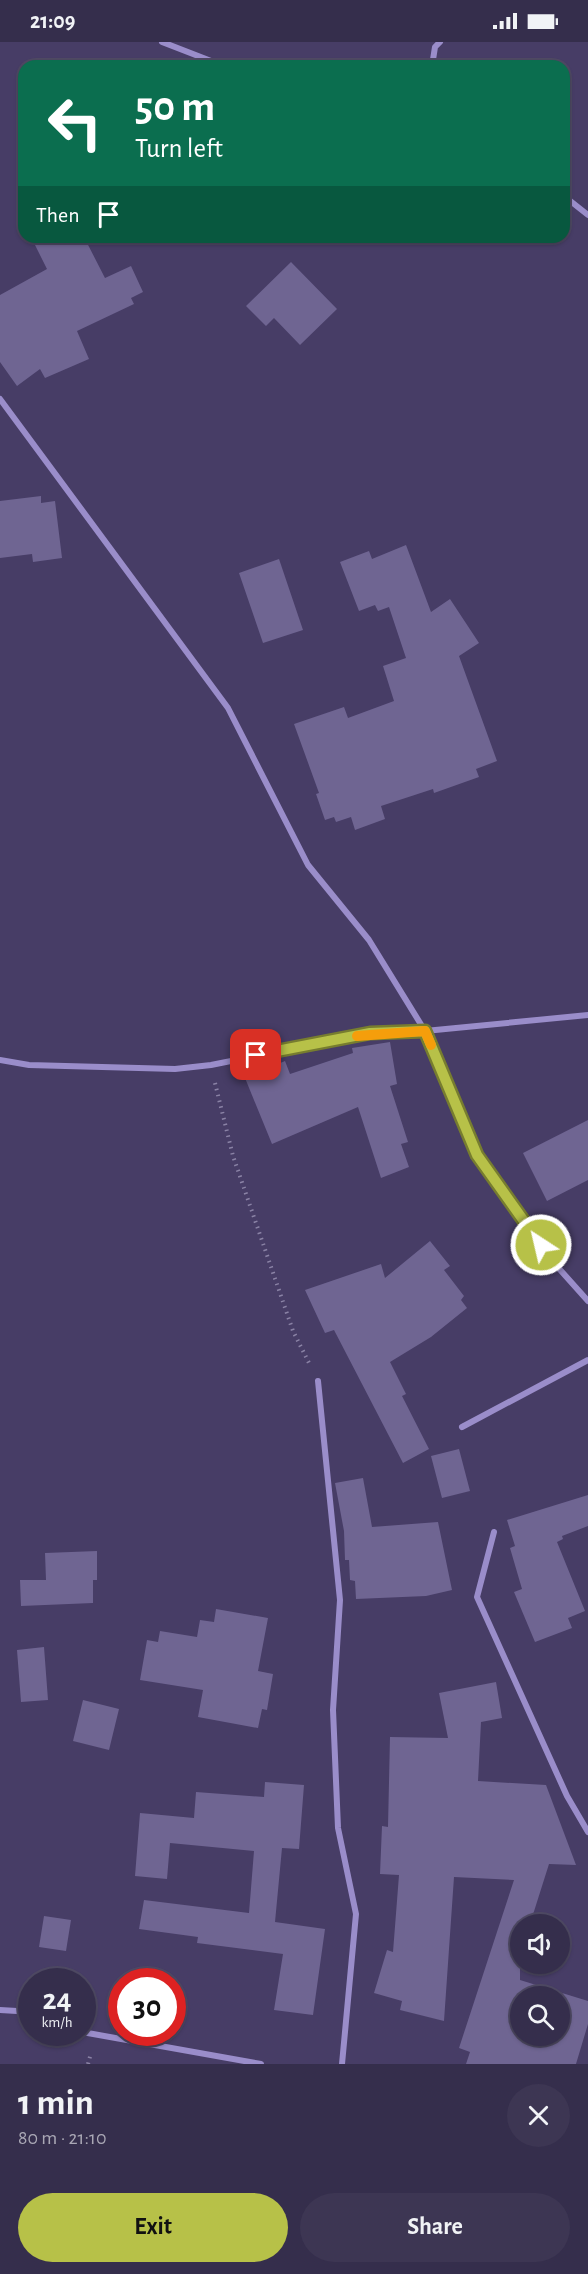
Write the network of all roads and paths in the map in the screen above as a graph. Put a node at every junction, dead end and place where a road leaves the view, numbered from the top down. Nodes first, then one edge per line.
1 (162, 42) edge
2 (440, 42) edge
3 (208, 60) edge
4 (433, 60) edge
5 (570, 201) edge
6 (588, 215) edge
7 (0, 399) edge
8 (588, 1015) edge
9 (425, 1031) junction
10 (0, 1059) edge
11 (211, 1065) junction
12 (588, 1301) edge
13 (588, 1360) edge
14 (318, 1381) joint
15 (462, 1427) dead end
16 (494, 1532) dead end
17 (588, 1832) edge
18 (0, 2010) edge
19 (18, 2011) edge
20 (96, 2035) edge
21 (261, 2064) edge
22 (342, 2064) edge

1 - 3 street
2 - 4 street
5 - 6 street
7 - 9 street
8 - 9 street
9 - 11 street
9 - 12 street
10 - 11 street
11 - 14 path
13 - 15 street
14 - 22 street
16 - 17 street
18 - 19 street
20 - 21 street

